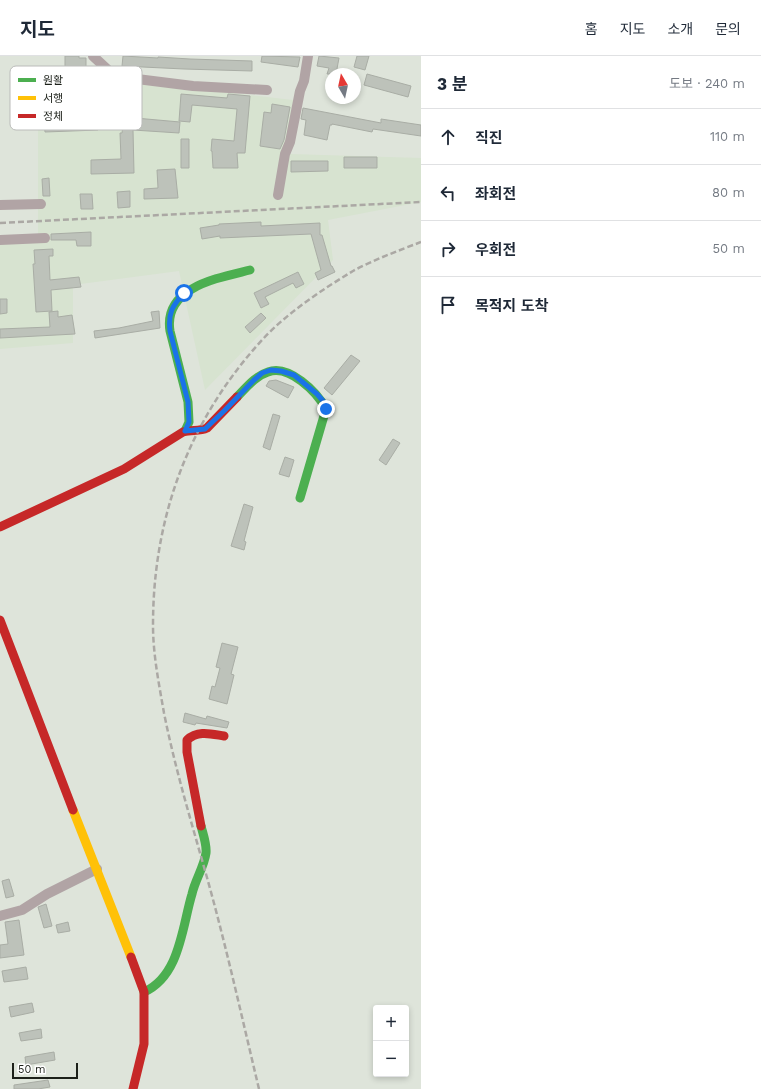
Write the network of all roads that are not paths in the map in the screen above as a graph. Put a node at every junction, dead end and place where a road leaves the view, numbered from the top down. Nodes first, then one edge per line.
1 (93, 56) edge
2 (308, 56) edge
3 (104, 66) edge
4 (142, 80) edge
5 (267, 90) dead end
6 (278, 195) dead end
7 (41, 204) dead end
8 (0, 205) edge
9 (45, 238) dead end
10 (0, 240) edge
11 (250, 270) dead end
12 (185, 431) junction
13 (300, 498) dead end
14 (0, 527) edge
15 (0, 620) edge
16 (224, 736) dead end
17 (97, 869) junction
18 (0, 916) edge
19 (144, 992) junction
20 (133, 1089) edge

1 - 3 street
2 - 6 street
4 - 5 street
7 - 8 street
9 - 10 street
11 - 12 street
12 - 13 street
12 - 14 street
15 - 17 street
16 - 19 street
17 - 18 street
17 - 19 street
19 - 20 street

